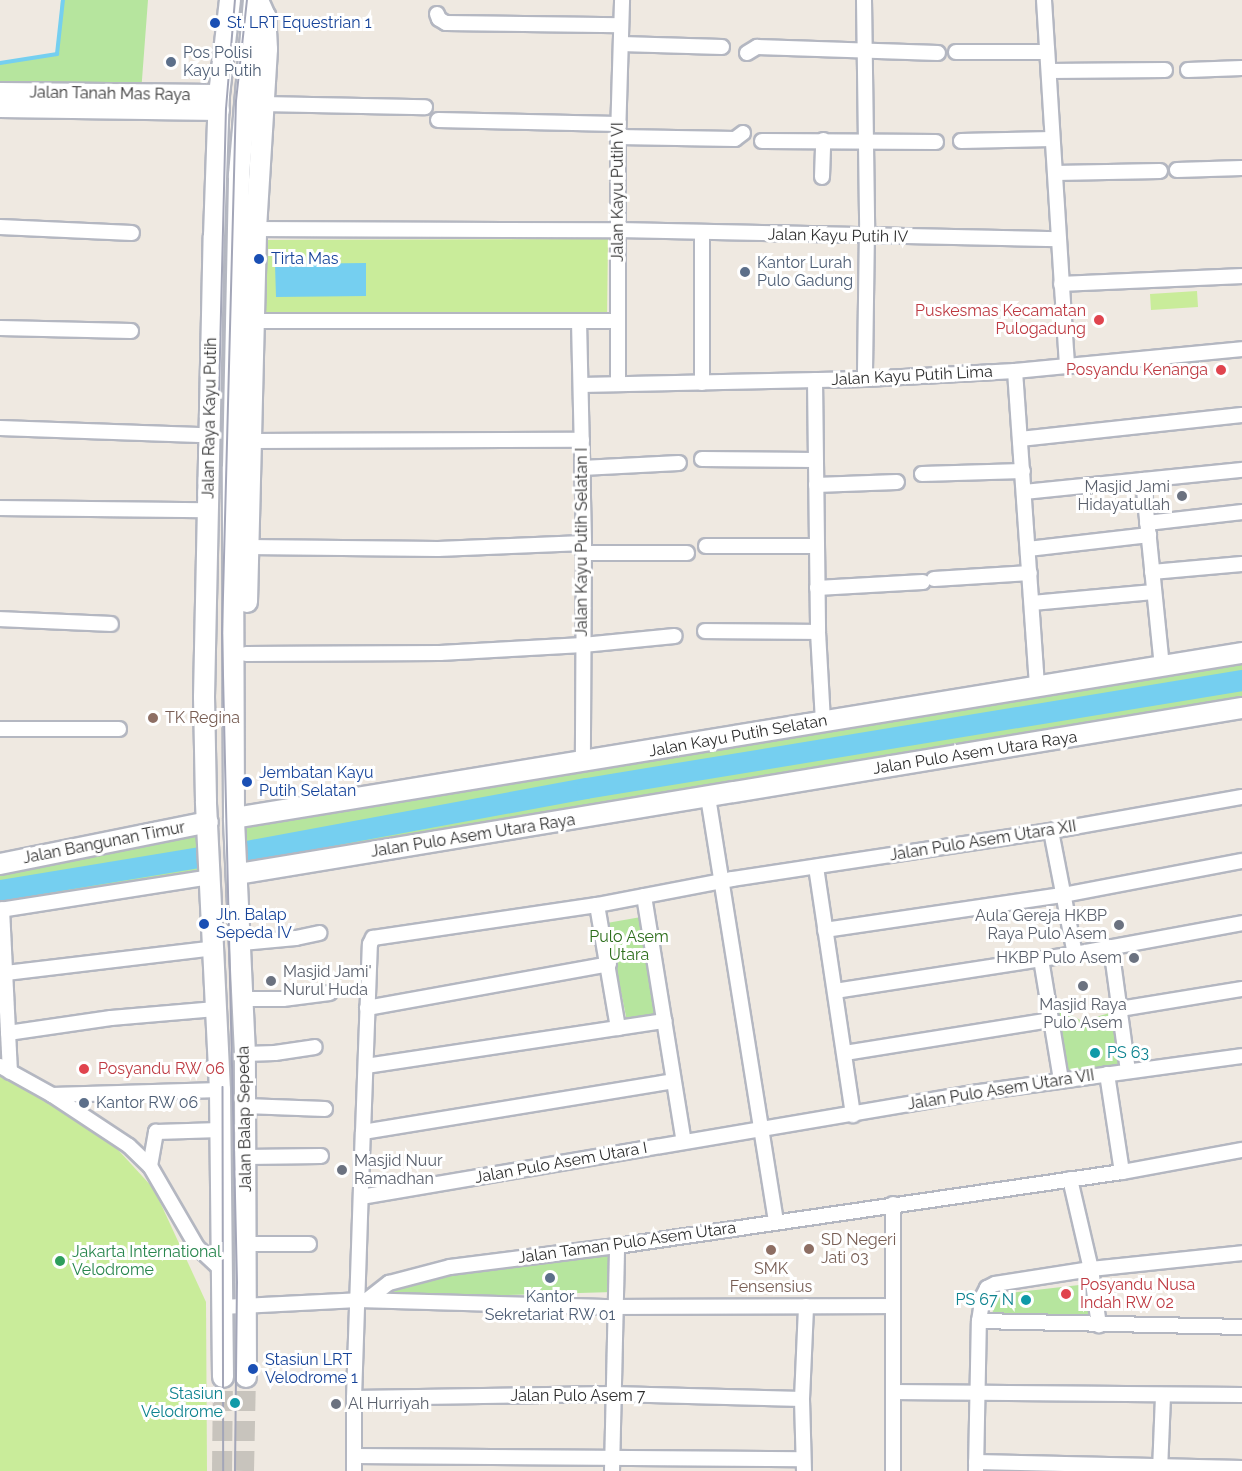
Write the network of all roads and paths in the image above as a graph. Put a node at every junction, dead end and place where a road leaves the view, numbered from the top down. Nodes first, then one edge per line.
1 (230, 0) edge
2 (256, 0) edge
3 (622, 0) edge
4 (864, 0) edge
5 (1044, 0) edge
6 (437, 14) dead end
7 (621, 25) junction
8 (621, 44) junction
9 (722, 47) dead end
10 (865, 52) junction
11 (956, 52) dead end
12 (1047, 52) junction
13 (747, 53) dead end
14 (938, 53) dead end
15 (1242, 68) edge
16 (1165, 70) dead end
17 (1188, 70) dead end
18 (1048, 71) junction
19 (0, 93) edge
20 (219, 102) junction
21 (262, 104) junction
22 (425, 106) dead end
23 (0, 107) edge
24 (438, 120) dead end
25 (618, 130) junction
26 (743, 133) dead end
27 (1052, 139) junction
28 (823, 140) junction
29 (867, 140) junction
30 (762, 141) dead end
31 (961, 141) dead end
32 (936, 142) dead end
33 (1242, 168) edge
34 (1177, 170) dead end
35 (1160, 171) dead end
36 (1055, 173) junction
37 (822, 177) dead end
38 (0, 227) edge
39 (247, 229) junction
40 (618, 230) junction
41 (132, 233) dead end
42 (702, 233) junction
43 (867, 237) junction
44 (1059, 239) junction
45 (1242, 276) edge
46 (1060, 284) junction
47 (245, 321) junction
48 (579, 321) junction
49 (618, 321) junction
50 (0, 328) edge
51 (131, 331) dead end
52 (1242, 349) edge
53 (1067, 366) junction
54 (1015, 371) junction
55 (865, 379) junction
56 (815, 380) junction
57 (702, 382) junction
58 (580, 384) junction
59 (618, 384) junction
60 (1242, 415) edge
61 (0, 428) edge
62 (199, 435) dead end
63 (1020, 439) junction
64 (582, 440) junction
65 (251, 441) junction
66 (702, 459) dead end
67 (815, 460) junction
68 (679, 463) dead end
69 (209, 466) junction
70 (233, 467) junction
71 (582, 468) junction
72 (1242, 470) edge
73 (1023, 471) junction
74 (922, 474) dead end
75 (1143, 480) junction
76 (897, 482) dead end
77 (816, 485) junction
78 (1024, 492) junction
79 (0, 508) edge
80 (199, 510) dead end
81 (1242, 512) edge
82 (1148, 529) junction
83 (706, 546) dead end
84 (817, 546) junction
85 (247, 548) junction
86 (584, 548) junction
87 (1028, 549) junction
88 (687, 553) dead end
89 (1242, 564) edge
90 (1152, 572) junction
91 (1030, 573) junction
92 (817, 588) junction
93 (1154, 592) junction
94 (1032, 603) junction
95 (0, 619) edge
96 (111, 624) dead end
97 (705, 631) dead end
98 (818, 632) junction
99 (675, 636) dead end
100 (583, 645) junction
101 (1242, 653) edge
102 (246, 654) junction
103 (1162, 666) junction
104 (1037, 686) junction
105 (1242, 708) edge
106 (823, 721) junction
107 (0, 729) edge
108 (119, 729) dead end
109 (584, 763) junction
110 (235, 790) junction
111 (708, 797) junction
112 (1242, 797) edge
113 (235, 824) junction
114 (209, 829) junction
115 (1051, 831) junction
116 (1242, 861) edge
117 (0, 864) edge
118 (816, 867) junction
119 (237, 868) junction
120 (210, 871) junction
121 (722, 881) junction
122 (1063, 895) junction
123 (644, 896) junction
124 (597, 905) junction
125 (1, 910) edge
126 (1242, 923) edge
127 (825, 930) junction
128 (319, 933) dead end
129 (242, 943) junction
130 (1111, 947) junction
131 (215, 948) junction
132 (1075, 954) junction
133 (1041, 959) junction
134 (609, 964) junction
135 (4, 981) edge
136 (1242, 989) edge
137 (835, 991) junction
138 (330, 993) dead end
139 (243, 999) junction
140 (216, 1004) junction
141 (367, 1008) junction
142 (1120, 1009) junction
143 (1051, 1020) junction
144 (666, 1021) junction
145 (618, 1028) junction
146 (8, 1033) junction
147 (315, 1047) dead end
148 (846, 1053) junction
149 (244, 1054) junction
150 (1242, 1056) edge
151 (366, 1066) junction
152 (5, 1069) edge
153 (1128, 1071) junction
154 (1107, 1074) junction
155 (1060, 1080) junction
156 (673, 1081) junction
157 (220, 1090) junction
158 (52, 1095) junction
159 (246, 1106) junction
160 (325, 1109) dead end
161 (853, 1114) junction
162 (220, 1130) junction
163 (762, 1130) junction
164 (363, 1132) junction
165 (684, 1142) junction
166 (1242, 1150) edge
167 (321, 1156) dead end
168 (246, 1157) junction
169 (150, 1166) junction
170 (1122, 1172) junction
171 (1070, 1179) junction
172 (361, 1197) junction
173 (894, 1204) junction
174 (776, 1221) junction
175 (246, 1244) junction
176 (309, 1244) dead end
177 (617, 1246) junction
178 (1242, 1253) edge
179 (1091, 1269) junction
180 (222, 1270) junction
181 (363, 1300) junction
182 (806, 1306) junction
183 (893, 1306) junction
184 (222, 1307) junction
185 (246, 1307) junction
186 (614, 1307) junction
187 (980, 1321) junction
188 (1099, 1325) junction
189 (1242, 1327) edge
190 (223, 1377) tunnel mouth
191 (246, 1377) tunnel mouth
192 (893, 1392) junction
193 (612, 1394) junction
194 (978, 1394) junction
195 (1163, 1395) junction
196 (1242, 1395) edge
197 (354, 1398) junction
198 (802, 1399) junction
199 (354, 1456) junction
200 (549, 1464) edge
201 (612, 1464) edge
202 (803, 1465) edge
203 (976, 1467) edge
204 (1242, 1468) edge
205 (1160, 1469) edge
206 (354, 1471) edge
207 (893, 1471) edge

1 - 20 street, Jalan Raya Kayu Putih
2 - 21 street, Jalan Raya Kayu Putih
2 - 39 street, Jalan Raya Kayu Putih
3 - 7 street, Jalan Kayu Putih VI
4 - 10 street
5 - 12 street
6 - 7 street
7 - 8 street, Jalan Kayu Putih VI
8 - 9 street
8 - 25 street, Jalan Kayu Putih VI
10 - 13 street
10 - 14 street
10 - 29 street
11 - 12 street
12 - 18 street
15 - 17 street
16 - 18 street
18 - 27 street
19 - 20 street, Jalan Tanah Mas Raya
20 - 23 street, Jalan Tanah Mas Raya
20 - 69 street, Jalan Raya Kayu Putih
21 - 22 street
21 - 39 street, Jalan Raya Kayu Putih
24 - 25 street
25 - 26 street
25 - 40 street, Jalan Kayu Putih VI
27 - 31 street
27 - 36 street
28 - 29 street
28 - 30 street
28 - 37 street
29 - 32 street
29 - 43 street
33 - 34 street
35 - 36 street
36 - 44 street
38 - 41 street
39 - 40 street, Jalan Kayu Putih IV
39 - 47 street, Jalan Raya Kayu Putih
40 - 42 street, Jalan Kayu Putih IV
40 - 49 street, Jalan Kayu Putih VI
42 - 43 street, Jalan Kayu Putih IV
42 - 57 street
43 - 44 street, Jalan Kayu Putih IV
43 - 55 street
44 - 46 street
45 - 46 street
46 - 53 street
47 - 48 street
47 - 65 street, Jalan Raya Kayu Putih
47 - 70 street, Jalan Raya Kayu Putih
48 - 49 street
48 - 58 street, Jalan Kayu Putih Selatan I
49 - 59 street, Jalan Kayu Putih VI
50 - 51 street
52 - 53 street, Jalan Kayu Putih Lima
53 - 54 street, Jalan Kayu Putih Lima
54 - 55 street, Jalan Kayu Putih Lima
54 - 63 street
55 - 56 street, Jalan Kayu Putih Lima
56 - 57 street, Jalan Kayu Putih Lima
56 - 67 street
57 - 59 street, Jalan Kayu Putih Lima
58 - 59 street, Jalan Kayu Putih Lima
58 - 64 street, Jalan Kayu Putih Selatan I
60 - 63 street
61 - 62 street
63 - 73 street
64 - 65 street
64 - 71 street, Jalan Kayu Putih Selatan I
65 - 85 street, Jalan Raya Kayu Putih
66 - 67 street
67 - 77 street
68 - 71 street
69 - 70 street
69 - 114 street, Jalan Raya Kayu Putih
70 - 110 street, Jalan Raya Kayu Putih
71 - 86 street, Jalan Kayu Putih Selatan I
72 - 75 street
73 - 74 street
73 - 78 street
75 - 78 street
75 - 82 street
76 - 77 street
77 - 84 street
78 - 87 street
79 - 80 street
81 - 82 street
82 - 87 street
82 - 90 street
83 - 84 street
84 - 92 street
85 - 86 street
85 - 102 street, Jalan Raya Kayu Putih
86 - 88 street
86 - 100 street, Jalan Kayu Putih Selatan I
87 - 91 street
89 - 90 street
90 - 93 street
91 - 92 street
91 - 94 street
92 - 98 street
93 - 94 street
93 - 103 street
94 - 104 street
95 - 96 street
97 - 98 street
98 - 106 street
99 - 100 street
100 - 102 street
100 - 109 street, Jalan Kayu Putih Selatan I
101 - 103 street, Jalan Kayu Putih Selatan
102 - 110 street, Jalan Raya Kayu Putih
103 - 104 street, Jalan Kayu Putih Selatan
104 - 106 street, Jalan Kayu Putih Selatan
105 - 111 street, Jalan Pulo Asem Utara Raya
106 - 109 street, Jalan Kayu Putih Selatan
107 - 108 street
109 - 113 street, Jalan Kayu Putih Selatan
110 - 113 street, Jalan Raya Kayu Putih
111 - 119 street, Jalan Pulo Asem Utara Raya
111 - 121 street
112 - 115 street, Jalan Pulo Asem Utara XII
113 - 119 street, Jalan Raya Kayu Putih
114 - 117 street, Jalan Bangunan Timur
114 - 120 street, Jalan Raya Kayu Putih
115 - 118 street, Jalan Pulo Asem Utara XII
115 - 122 street
116 - 122 street
118 - 121 street, Jalan Pulo Asem Utara XII
118 - 127 street
119 - 129 street, Jalan Balap Sepeda
120 - 125 street
120 - 131 street, Jalan Balap Sepeda
121 - 123 street, Jalan Pulo Asem Utara XII
121 - 163 street
122 - 127 street
122 - 132 street
123 - 124 street, Jalan Pulo Asem Utara XII
123 - 144 street
124 - 134 street
124 - 141 street, Jalan Pulo Asem Utara XII
125 - 135 street
126 - 130 street
127 - 137 street
128 - 129 street
129 - 139 street, Jalan Balap Sepeda
130 - 132 street
130 - 142 street
131 - 135 street
131 - 140 street, Jalan Balap Sepeda
132 - 133 street
133 - 137 street
133 - 143 street
134 - 141 street
134 - 145 street
135 - 146 street
136 - 142 street
137 - 148 street
138 - 139 street
139 - 140 street
139 - 149 street, Jalan Balap Sepeda
140 - 146 street
140 - 157 street, Jalan Balap Sepeda
141 - 151 street
142 - 153 street
143 - 148 street
143 - 155 street
144 - 145 street
144 - 156 street
145 - 151 street
146 - 152 street
147 - 149 street
148 - 161 street
149 - 159 street, Jalan Balap Sepeda
150 - 153 street, Jalan Pulo Asem Utara VII
151 - 164 street
152 - 158 street
153 - 154 street, Jalan Pulo Asem Utara VII
154 - 155 street, Jalan Pulo Asem Utara VII
154 - 170 street
155 - 161 street, Jalan Pulo Asem Utara VII
156 - 164 street
156 - 165 street
157 - 158 street
157 - 162 street, Jalan Balap Sepeda
158 - 169 street
159 - 160 street
159 - 168 street, Jalan Balap Sepeda
161 - 163 street, Jalan Pulo Asem Utara VII
162 - 169 street
162 - 180 street, Jalan Balap Sepeda
163 - 165 street, Jalan Pulo Asem Utara I
163 - 174 street
164 - 172 street
165 - 172 street, Jalan Pulo Asem Utara I
166 - 170 street, Jalan Taman Pulo Asem Utara
167 - 168 street
168 - 175 street, Jalan Balap Sepeda
169 - 180 street
170 - 171 street, Jalan Taman Pulo Asem Utara
171 - 173 street, Jalan Taman Pulo Asem Utara
171 - 179 street
172 - 181 street
173 - 174 street, Jalan Taman Pulo Asem Utara
173 - 183 street
174 - 177 street, Jalan Taman Pulo Asem Utara
175 - 176 street
175 - 185 street, Jalan Balap Sepeda
177 - 181 street, Jalan Taman Pulo Asem Utara
177 - 186 street
178 - 179 street
179 - 187 street
179 - 188 street
180 - 184 street, Jalan Balap Sepeda
181 - 185 street
181 - 186 street
181 - 197 street
182 - 183 street
182 - 186 street
182 - 198 street
183 - 192 street
184 - 185 street
184 - 190 street, Jalan Balap Sepeda
185 - 191 street, Jalan Balap Sepeda
186 - 193 street
187 - 188 street
187 - 194 street
188 - 189 street
192 - 194 street
192 - 207 street
193 - 197 street, Jalan Pulo Asem 7
193 - 198 street, Jalan Pulo Asem 7
193 - 201 street
194 - 195 street
194 - 203 street
195 - 196 street
195 - 205 street
197 - 199 street
198 - 202 street
199 - 200 street
199 - 206 street
200 - 201 street
201 - 202 street
203 - 205 street
204 - 205 street

